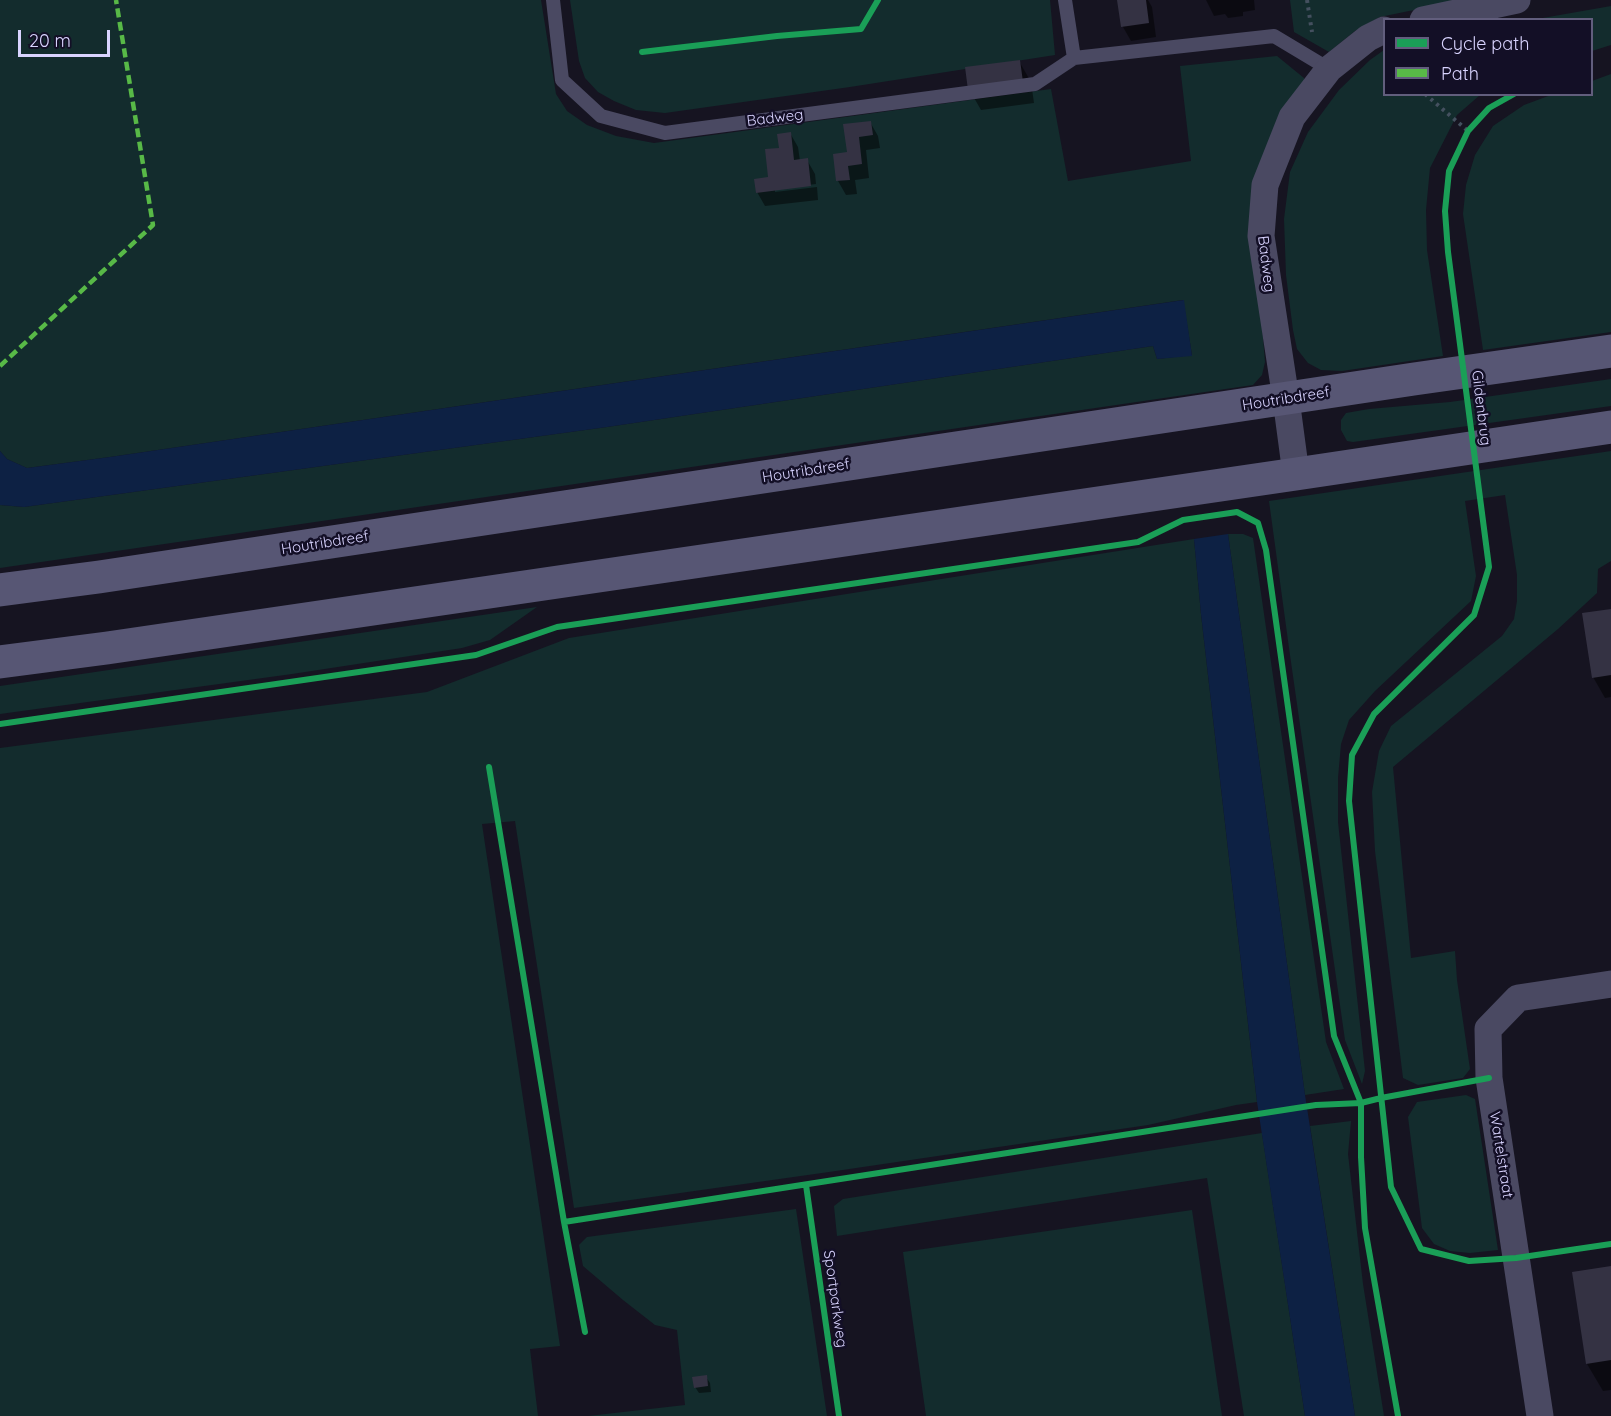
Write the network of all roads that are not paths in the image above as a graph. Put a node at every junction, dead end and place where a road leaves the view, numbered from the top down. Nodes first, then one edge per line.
1 (553, 0) edge
2 (1065, 0) edge
3 (1517, 0) edge
4 (1432, 18) edge
5 (1383, 30) edge
6 (1074, 58) junction
7 (1329, 69) junction
8 (1611, 351) edge
9 (1286, 399) junction
10 (1611, 427) edge
11 (1296, 474) junction
12 (0, 590) edge
13 (0, 662) edge
14 (1611, 984) edge
15 (1540, 1416) edge

1 - 6 lane, Badweg
2 - 6 lane
3 - 4 street
5 - 7 street, Badweg
6 - 7 lane, Badweg
7 - 9 street, Badweg
8 - 9 main road, Houtribdreef
9 - 11 street, Badweg
9 - 12 main road, Houtribdreef
10 - 11 main road
11 - 13 main road
14 - 15 street, Wartelstraat

